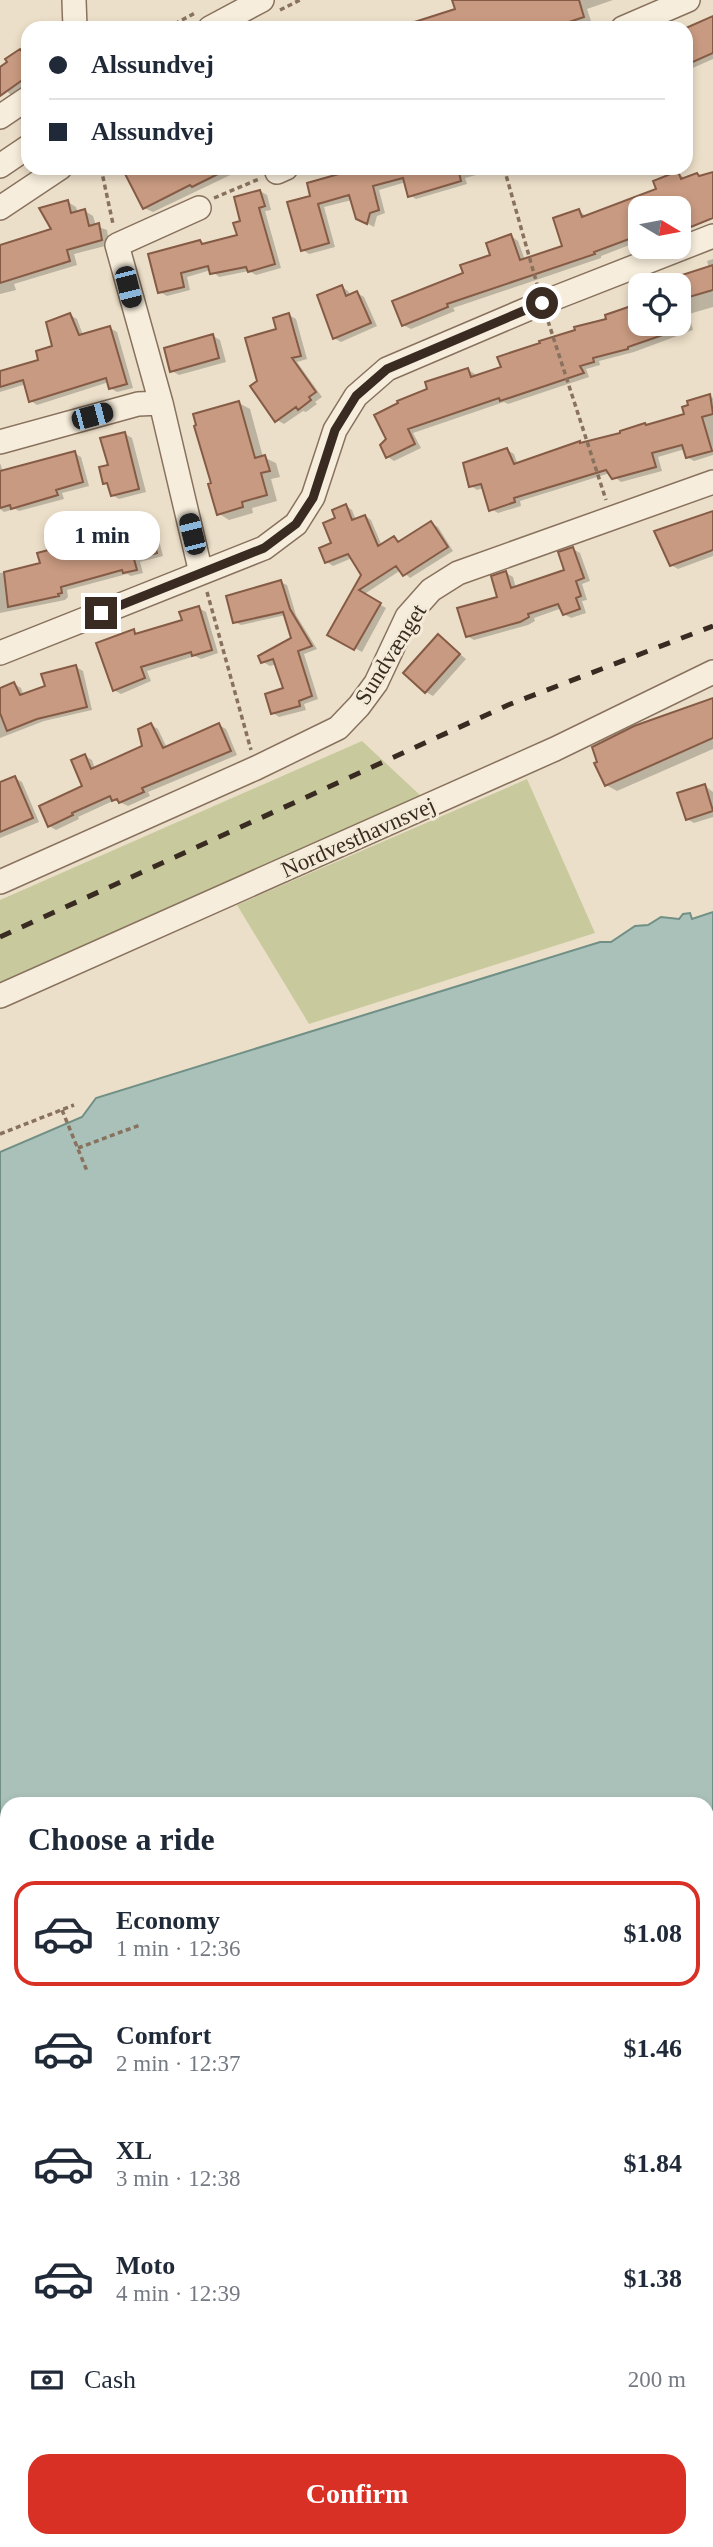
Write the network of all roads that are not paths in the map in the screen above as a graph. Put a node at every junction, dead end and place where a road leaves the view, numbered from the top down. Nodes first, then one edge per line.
1 (74, 0) edge
2 (262, 0) edge
3 (688, 0) edge
4 (75, 21) edge
5 (223, 21) edge
6 (639, 21) edge
7 (21, 103) edge
8 (0, 117) edge
9 (21, 151) edge
10 (0, 166) edge
11 (50, 175) edge
12 (0, 208) edge
13 (199, 208) road end
14 (713, 236) edge
15 (160, 403) junction
16 (0, 442) edge
17 (713, 482) edge
18 (201, 573) junction
19 (0, 653) edge
20 (713, 671) edge
21 (0, 882) edge
22 (0, 996) edge

1 - 4 street
2 - 5 street
3 - 6 street
7 - 8 street
9 - 10 street
11 - 12 street
13 - 15 street
14 - 18 street
15 - 16 street
15 - 18 street
17 - 21 street, Sundvænget
18 - 19 street
20 - 22 street, Nordvesthavnsvej

